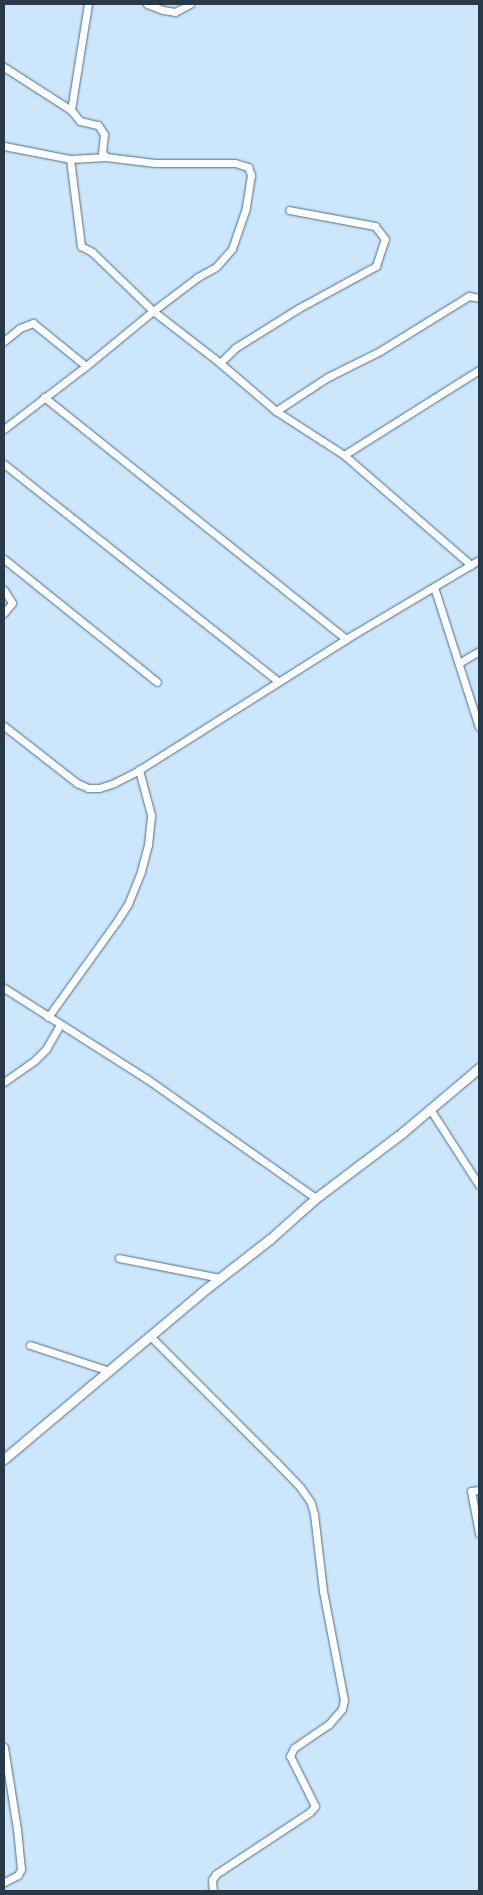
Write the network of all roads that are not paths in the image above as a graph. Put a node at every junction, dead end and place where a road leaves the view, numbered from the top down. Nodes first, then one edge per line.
1 (88, 4) edge
2 (147, 4) edge
3 (190, 4) edge
4 (4, 67) edge
5 (71, 110) junction
6 (4, 146) edge
7 (106, 157) junction
8 (70, 159) junction
9 (289, 210) dead end
10 (479, 298) edge
11 (153, 311) junction
12 (4, 341) edge
13 (220, 363) junction
14 (86, 366) junction
15 (479, 370) edge
16 (44, 397) junction
17 (276, 411) junction
18 (4, 429) edge
19 (344, 455) junction
20 (4, 464) edge
21 (4, 559) edge
22 (479, 560) edge
23 (471, 565) junction
24 (434, 587) junction
25 (4, 590) edge
26 (4, 613) edge
27 (346, 639) junction
28 (479, 651) edge
29 (459, 663) junction
30 (278, 681) junction
31 (157, 682) dead end
32 (4, 726) edge
33 (479, 727) edge
34 (139, 770) junction
35 (4, 988) edge
36 (48, 1017) junction
37 (60, 1025) junction
38 (479, 1068) edge
39 (4, 1082) edge
40 (430, 1109) junction
41 (479, 1185) edge
42 (316, 1198) junction
43 (119, 1258) dead end
44 (220, 1278) junction
45 (150, 1336) junction
46 (30, 1345) dead end
47 (109, 1371) junction
48 (4, 1460) edge
49 (479, 1490) edge
50 (479, 1533) edge
51 (4, 1747) edge
52 (4, 1882) edge
53 (213, 1891) edge

1 - 5 street
2 - 3 street
4 - 5 street
5 - 7 street
6 - 8 street
7 - 8 street
7 - 11 street
8 - 11 street
9 - 13 street
10 - 17 street
11 - 13 street
11 - 14 street
12 - 14 street
13 - 17 street
14 - 16 street
15 - 19 street
16 - 18 street
16 - 27 street
17 - 19 street
19 - 23 street
20 - 30 street
21 - 31 street
22 - 23 street
23 - 24 street
24 - 27 street
24 - 29 street
25 - 26 street
27 - 30 street
28 - 29 street
29 - 33 street
30 - 34 street
32 - 34 street
34 - 36 street
35 - 36 street
36 - 37 street
37 - 39 street
37 - 42 street
38 - 40 street
40 - 41 street
40 - 42 street
42 - 44 street
43 - 44 street
44 - 45 street
45 - 47 street
45 - 53 street
46 - 47 street
47 - 48 street
49 - 50 street
51 - 52 street

